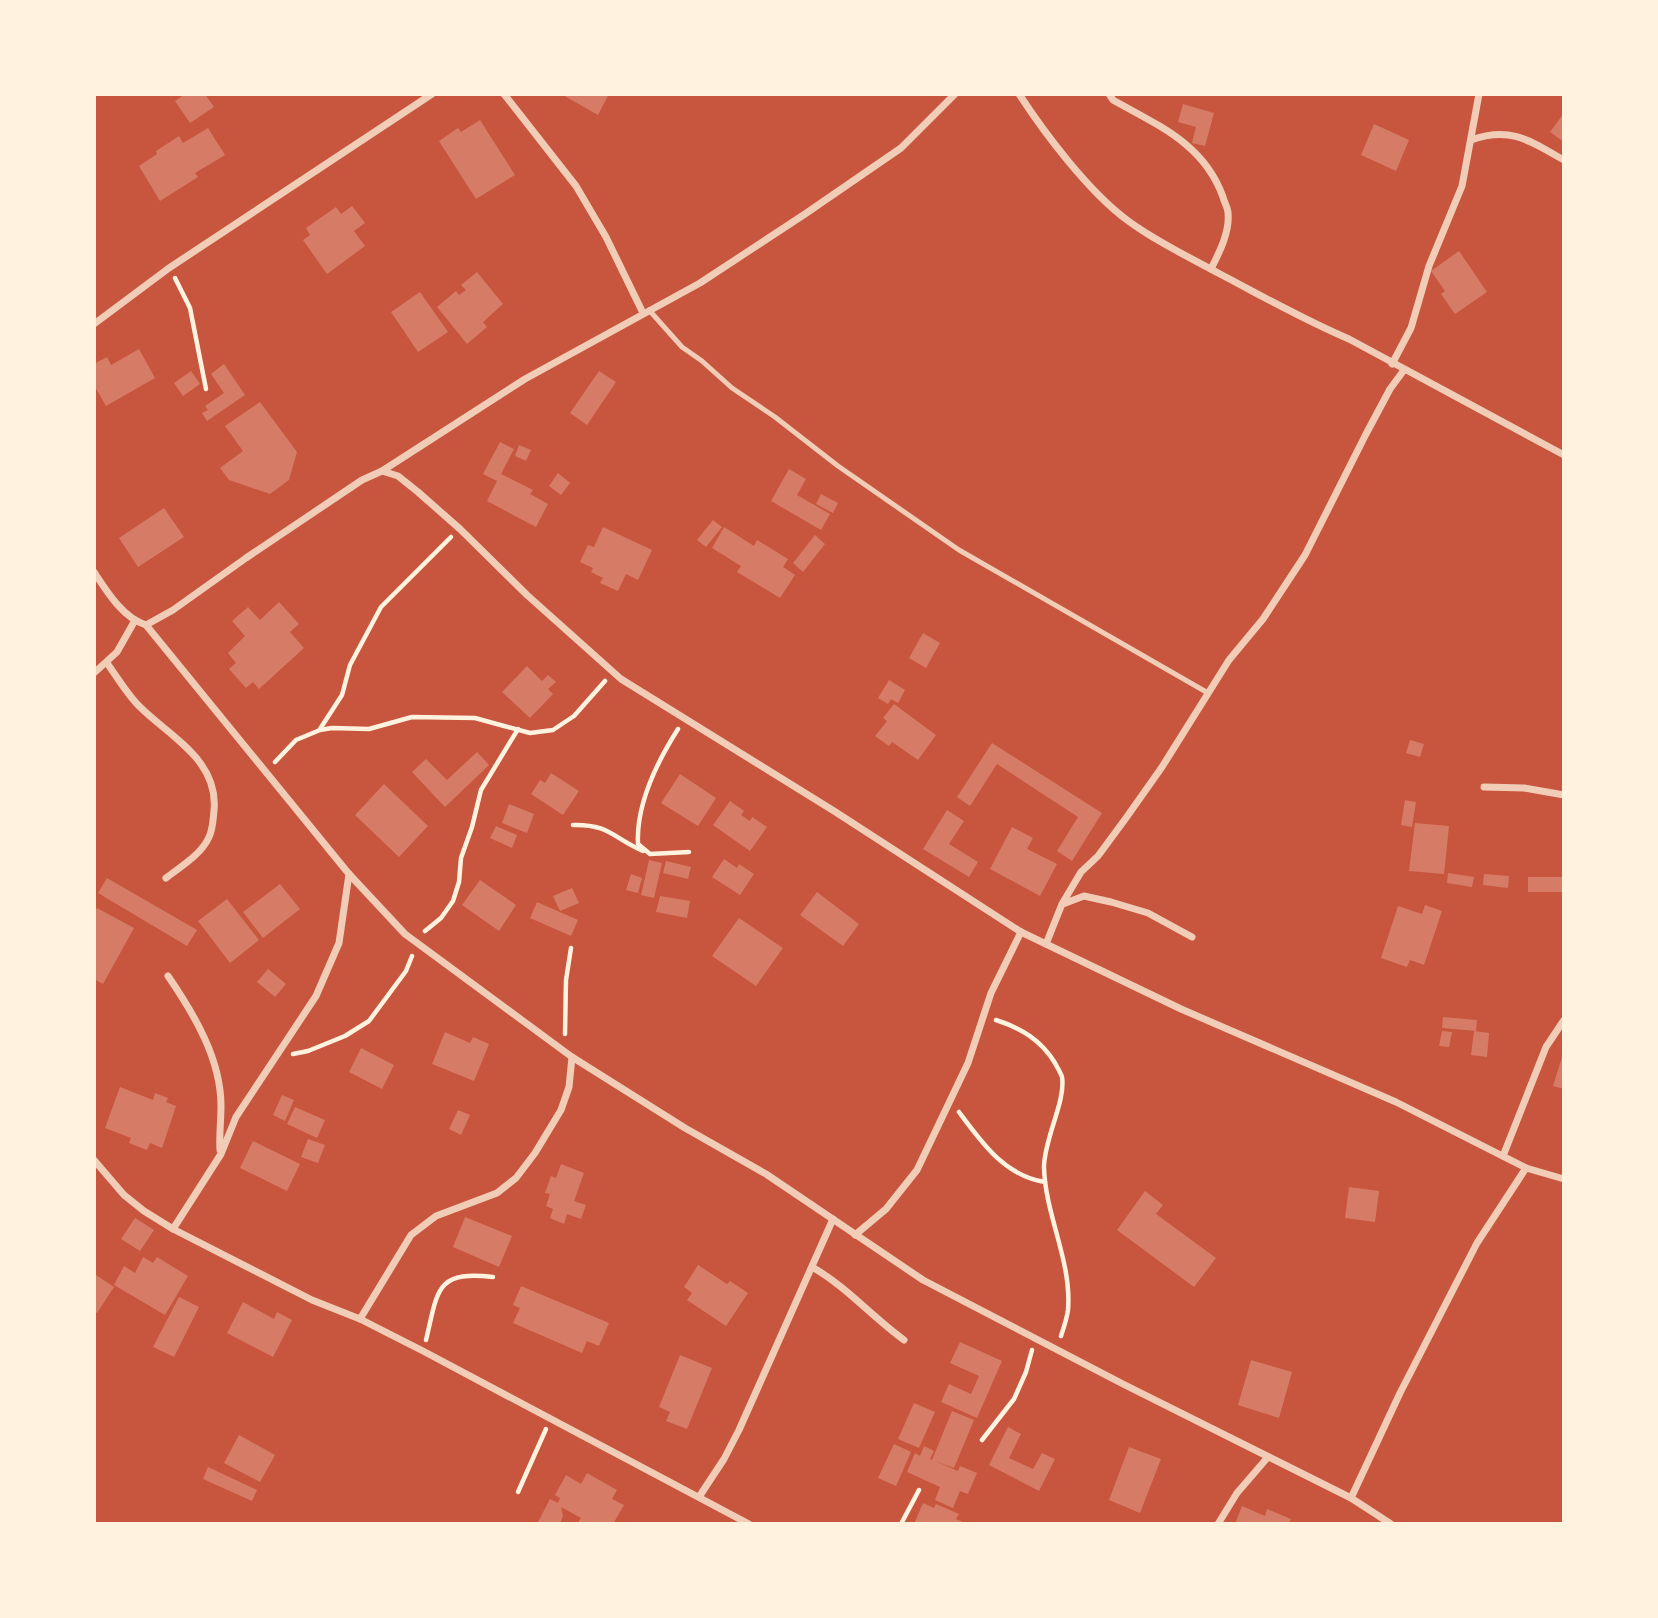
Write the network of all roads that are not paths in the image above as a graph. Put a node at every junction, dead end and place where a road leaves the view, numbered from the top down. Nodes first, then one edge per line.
1 (432, 94) edge
2 (504, 94) edge
3 (955, 94) edge
4 (1020, 94) edge
5 (1110, 94) edge
6 (1479, 94) edge
7 (1471, 139) junction
8 (1563, 160) edge
9 (1212, 269) junction
10 (646, 311) junction
11 (94, 324) edge
12 (1392, 364) junction
13 (1404, 370) junction
14 (1563, 456) edge
15 (382, 471) junction
16 (94, 572) edge
17 (134, 622) junction
18 (146, 625) junction
19 (107, 663) junction
20 (94, 673) edge
21 (1208, 693) junction
22 (1484, 787) dead end
23 (1563, 795) edge
24 (349, 874) junction
25 (166, 878) dead end
26 (1062, 904) junction
27 (1021, 932) junction
28 (1192, 937) dead end
29 (1046, 944) junction
30 (168, 976) dead end
31 (1563, 1020) edge
32 (572, 1057) junction
33 (221, 1154) junction
34 (1503, 1156) junction
35 (94, 1160) edge
36 (1526, 1168) junction
37 (1563, 1178) edge
38 (833, 1219) junction
39 (173, 1229) junction
40 (855, 1235) junction
41 (812, 1267) junction
42 (360, 1319) junction
43 (904, 1340) dead end
44 (1268, 1457) junction
45 (699, 1497) junction
46 (1351, 1498) junction
47 (749, 1524) edge
48 (1218, 1524) edge
49 (1391, 1524) edge

1 - 11 street
2 - 10 street
3 - 10 street
4 - 9 street
5 - 9 street
6 - 7 street
7 - 8 street
7 - 12 street
9 - 12 street
10 - 15 street
10 - 21 lane
12 - 13 street
13 - 14 street
13 - 21 street
15 - 18 street
15 - 27 street
16 - 17 street
17 - 18 street
17 - 19 street
18 - 24 street
19 - 20 street
19 - 25 street
21 - 26 street
22 - 23 street
24 - 32 street
24 - 33 street
26 - 28 street
26 - 29 street
27 - 29 street
27 - 40 street
29 - 34 street
30 - 33 street
31 - 34 street
32 - 38 street
32 - 42 street
33 - 39 street
34 - 36 street
35 - 39 street
36 - 37 street
36 - 46 street
38 - 40 street
38 - 41 street
39 - 42 street
40 - 44 street
41 - 43 street
41 - 45 street
42 - 45 street
44 - 46 street
44 - 48 street
45 - 47 street
46 - 49 street

